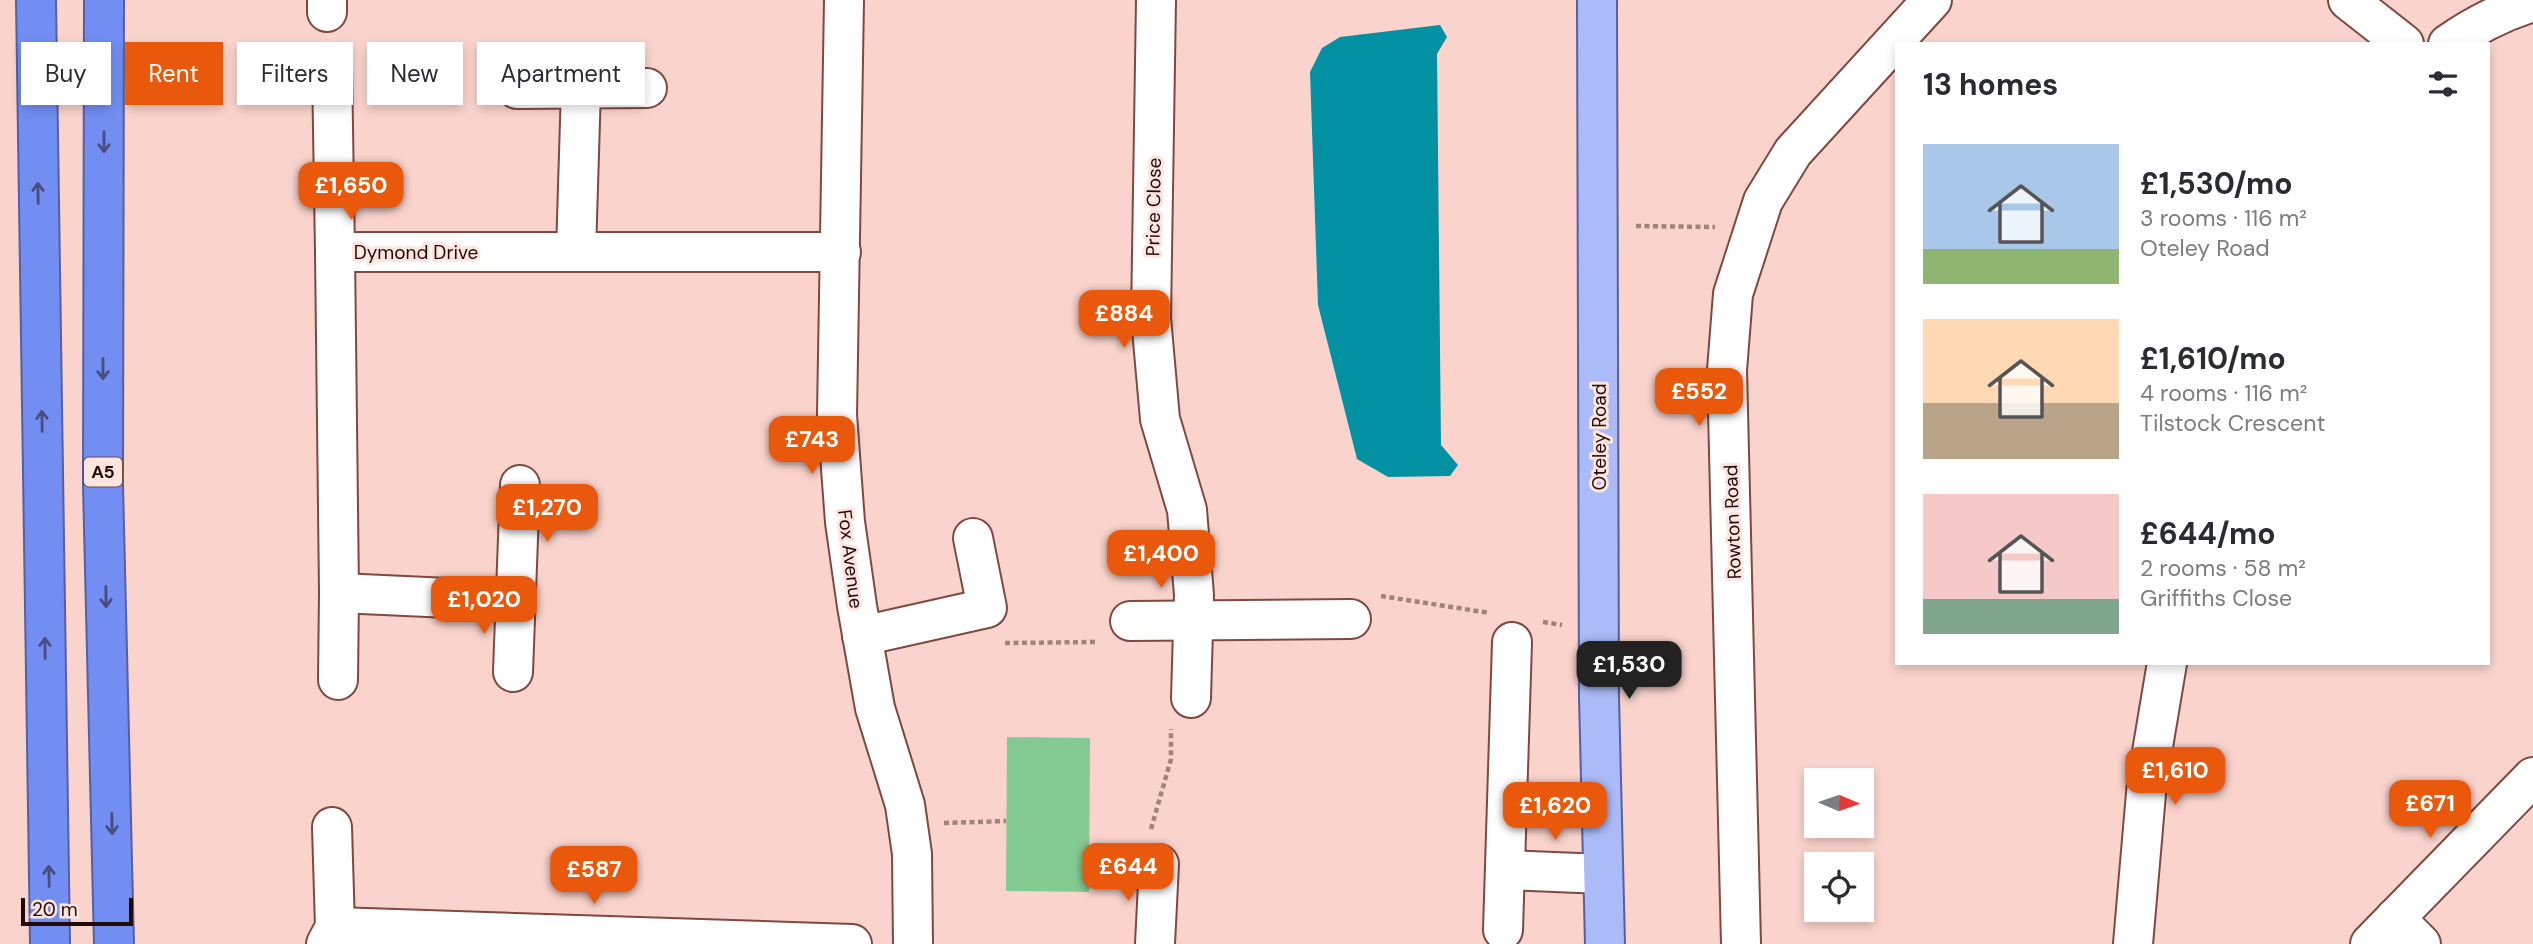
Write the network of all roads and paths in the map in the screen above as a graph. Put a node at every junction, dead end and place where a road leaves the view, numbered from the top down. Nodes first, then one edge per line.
1 (36, 0) edge
2 (104, 0) edge
3 (844, 0) edge
4 (1156, 0) edge
5 (1597, 0) edge
6 (1932, 0) edge
7 (2348, 0) edge
8 (2533, 2) edge
9 (2401, 42) edge
10 (2451, 42) edge
11 (332, 105) edge
12 (580, 105) edge
13 (1623, 226) dead end
14 (1754, 228) junction
15 (335, 252) junction
16 (576, 252) junction
17 (841, 252) junction
18 (520, 485) dead end
19 (973, 538) dead end
20 (340, 593) junction
21 (515, 601) junction
22 (1194, 619) junction
23 (1351, 619) dead end
24 (1130, 621) joint
25 (862, 636) junction
26 (1511, 642) dead end
27 (999, 644) dead end
28 (2167, 665) edge
29 (513, 673) dead end
30 (338, 680) dead end
31 (1191, 698) joint
32 (2533, 777) edge
33 (1006, 821) dead end
34 (943, 823) dead end
35 (332, 827) dead end
36 (1146, 850) junction
37 (1089, 851) dead end
38 (1506, 870) junction
39 (1603, 874) junction
40 (2396, 935) edge
41 (330, 936) edge
42 (502, 938) edge
43 (1503, 939) edge
44 (50, 944) edge
45 (114, 944) edge
46 (852, 944) edge
47 (913, 944) edge
48 (1155, 944) edge
49 (1605, 944) edge
50 (1741, 944) edge
51 (2133, 944) edge

44 -> 1 highway
2 -> 45 highway, A5
3 - 17 street, Fox Avenue
4 - 22 street, Price Close
5 - 39 main road, Oteley Road
6 - 14 street, Rowton Road
7 - 9 street
8 - 10 street
11 - 15 street
12 - 16 street
13 - 14 path
14 - 50 street, Rowton Road
15 - 16 street, Dymond Drive
15 - 20 street, Dymond Drive
16 - 17 street, Dymond Drive
17 - 25 street, Fox Avenue
18 - 21 street
19 - 25 street
20 - 21 street
20 - 30 street, Dymond Drive
21 - 29 street
22 - 23 street
22 - 24 street
22 - 31 street, Price Close
24 - 27 path
25 - 47 street, Fox Avenue
26 - 38 street
28 - 51 street
31 - 36 path
32 - 40 street
33 - 34 path
35 - 41 street
36 - 37 path
36 - 48 street
38 - 39 street
38 - 43 street
39 - 49 main road, Oteley Road
41 - 42 street
42 - 46 street

